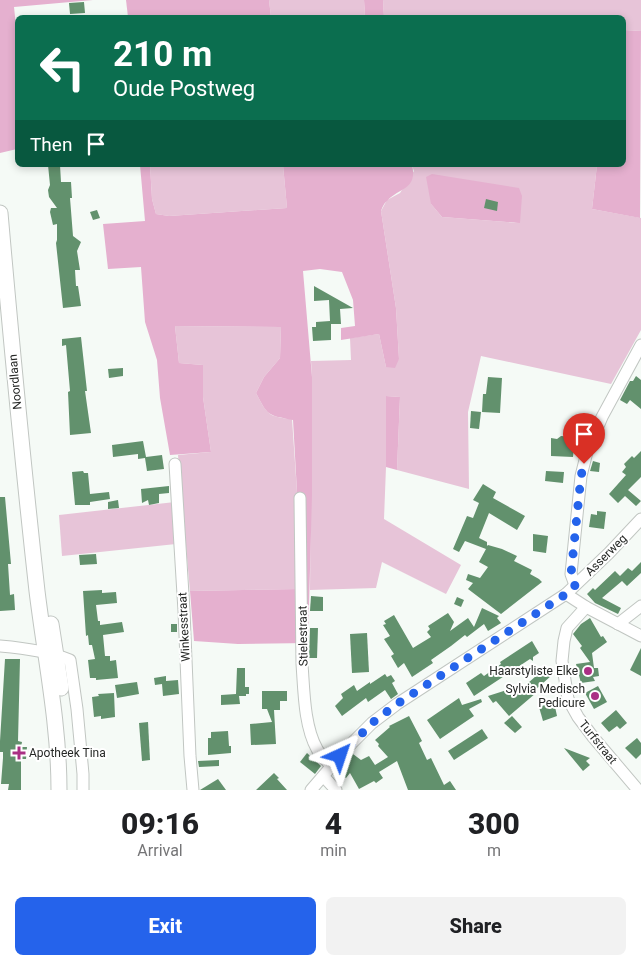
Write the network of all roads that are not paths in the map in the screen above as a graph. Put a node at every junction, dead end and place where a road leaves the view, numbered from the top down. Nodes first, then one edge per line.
1 (0, 213) edge
2 (641, 345) edge
3 (175, 464) dead end
4 (300, 498) dead end
5 (641, 519) edge
6 (575, 586) junction
7 (566, 594) junction
8 (641, 606) edge
9 (586, 607) junction
10 (618, 624) junction
11 (641, 636) edge
12 (0, 646) edge
13 (50, 654) junction
14 (332, 766) junction
15 (324, 777) junction
16 (59, 790) edge
17 (70, 790) edge
18 (83, 790) edge
19 (193, 790) edge
20 (311, 790) edge
21 (336, 790) edge
22 (638, 790) edge

1 - 13 main road, Noordlaan
2 - 6 street
3 - 19 street, Winkesstraat
4 - 14 street, Stielestraat
5 - 6 street, Asserweg
6 - 7 street, Asserweg
7 - 9 street
7 - 14 street, Asserweg
8 - 10 street
9 - 10 street
9 - 22 street, Turfstraat
10 - 11 street
12 - 13 street
13 - 16 main road, Noordlaan
13 - 17 main road, Noordlaan
13 - 18 street
14 - 15 street, Asserweg
15 - 20 street, Asserweg
15 - 21 street

